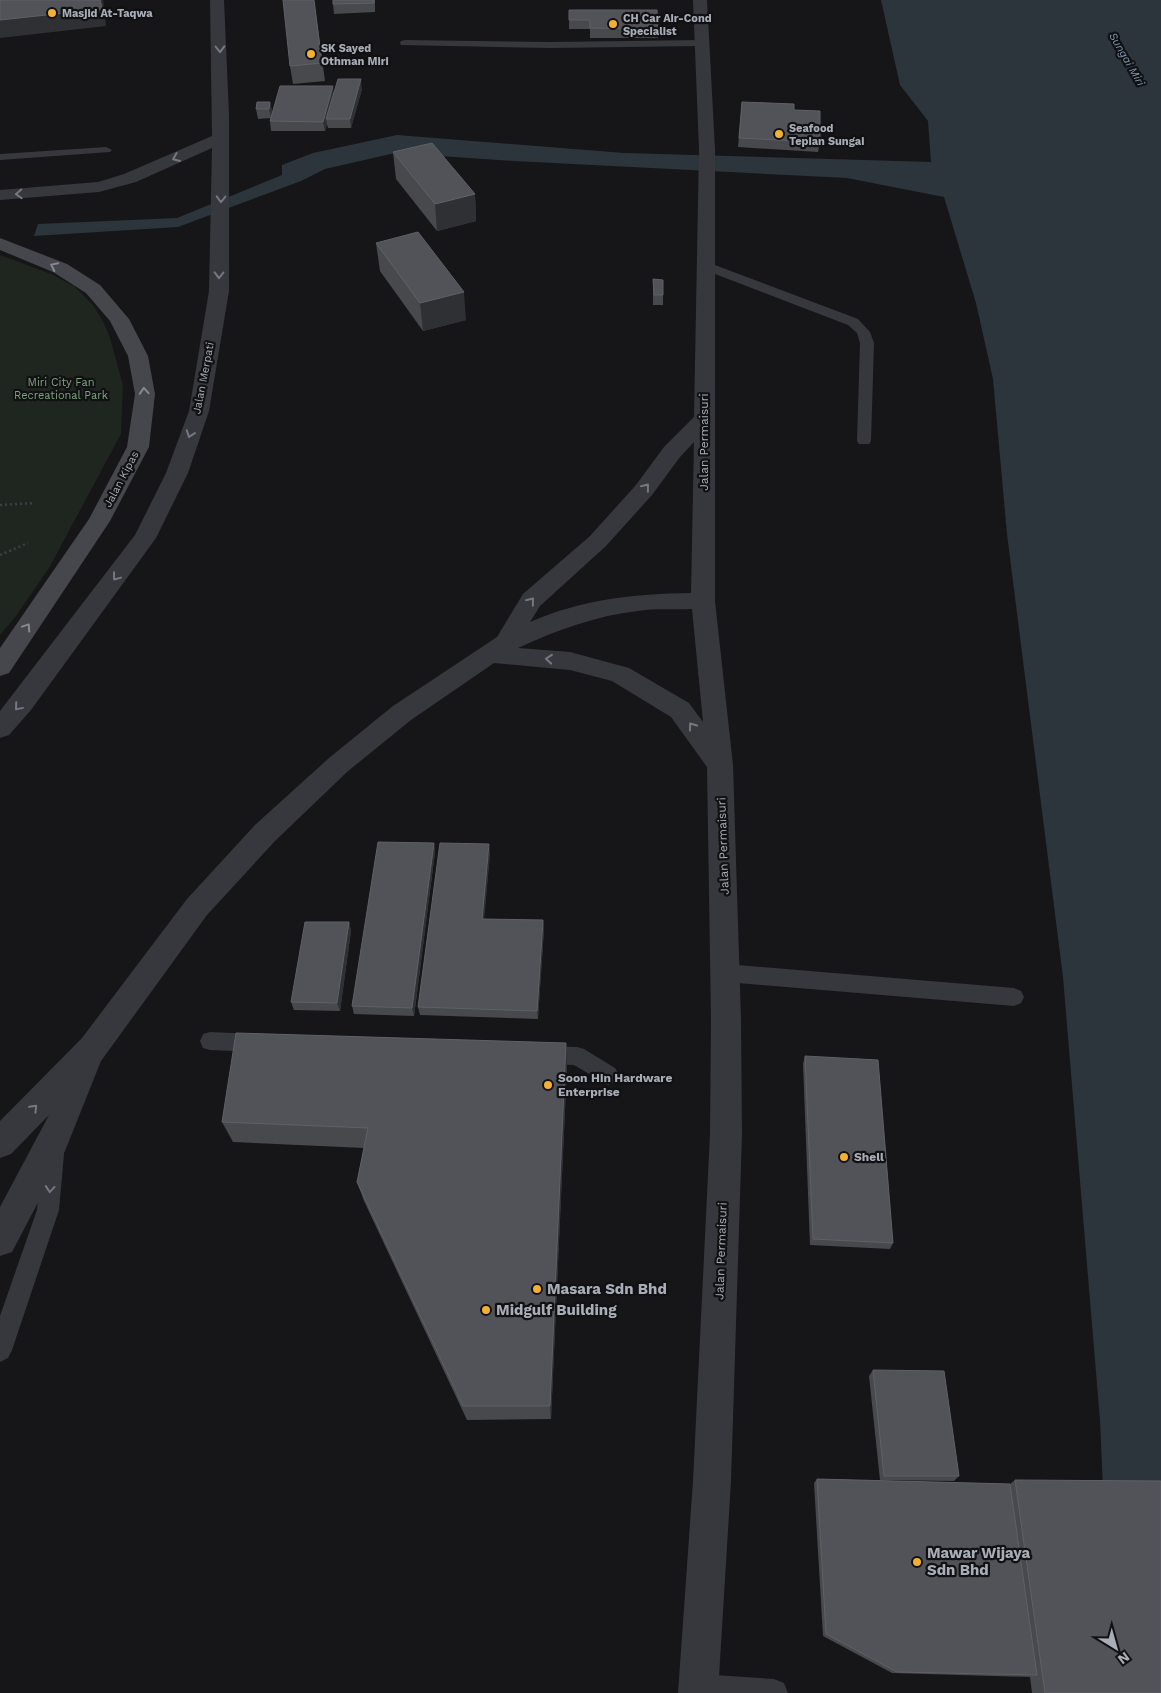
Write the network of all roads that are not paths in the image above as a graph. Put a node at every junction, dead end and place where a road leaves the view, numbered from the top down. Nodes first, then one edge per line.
1 (217, 0) edge
2 (700, 0) edge
3 (702, 43) junction
4 (405, 44) dead end
5 (221, 138) junction
6 (106, 150) dead end
7 (0, 157) edge
8 (0, 195) edge
9 (0, 243) edge
10 (707, 266) junction
11 (704, 419) junction
12 (864, 441) dead end
13 (704, 601) junction
14 (498, 648) junction
15 (0, 667) edge
16 (0, 728) edge
17 (720, 766) junction
18 (726, 973) junction
19 (1014, 997) dead end
20 (210, 1041) dead end
21 (279, 1044) edge
22 (93, 1048) junction
23 (517, 1054) edge
24 (608, 1075) dead end
25 (54, 1140) junction
26 (0, 1143) edge
27 (0, 1240) edge
28 (0, 1350) edge
29 (698, 1690) edge
30 (774, 1693) edge

1 -> 5 street, Jalan Merpati
2 - 3 street, Jalan Permaisuri
3 - 4 lane
3 - 10 street, Jalan Permaisuri
5 -> 8 street
5 -> 16 street, Jalan Merpati
6 - 7 lane
15 -> 9 main road, Jalan Kipas
10 - 11 street, Jalan Permaisuri
10 - 12 lane
11 - 13 street, Jalan Permaisuri
14 -> 11 street
13 - 14 street
13 - 17 street, Jalan Permaisuri
17 -> 14 street
14 - 22 street
17 - 18 street, Jalan Permaisuri
18 - 19 lane
18 - 29 street, Jalan Permaisuri
20 - 21 lane
22 - 25 street
26 -> 22 street
23 - 24 lane
25 - 27 street
25 -> 28 lane
29 - 30 lane

